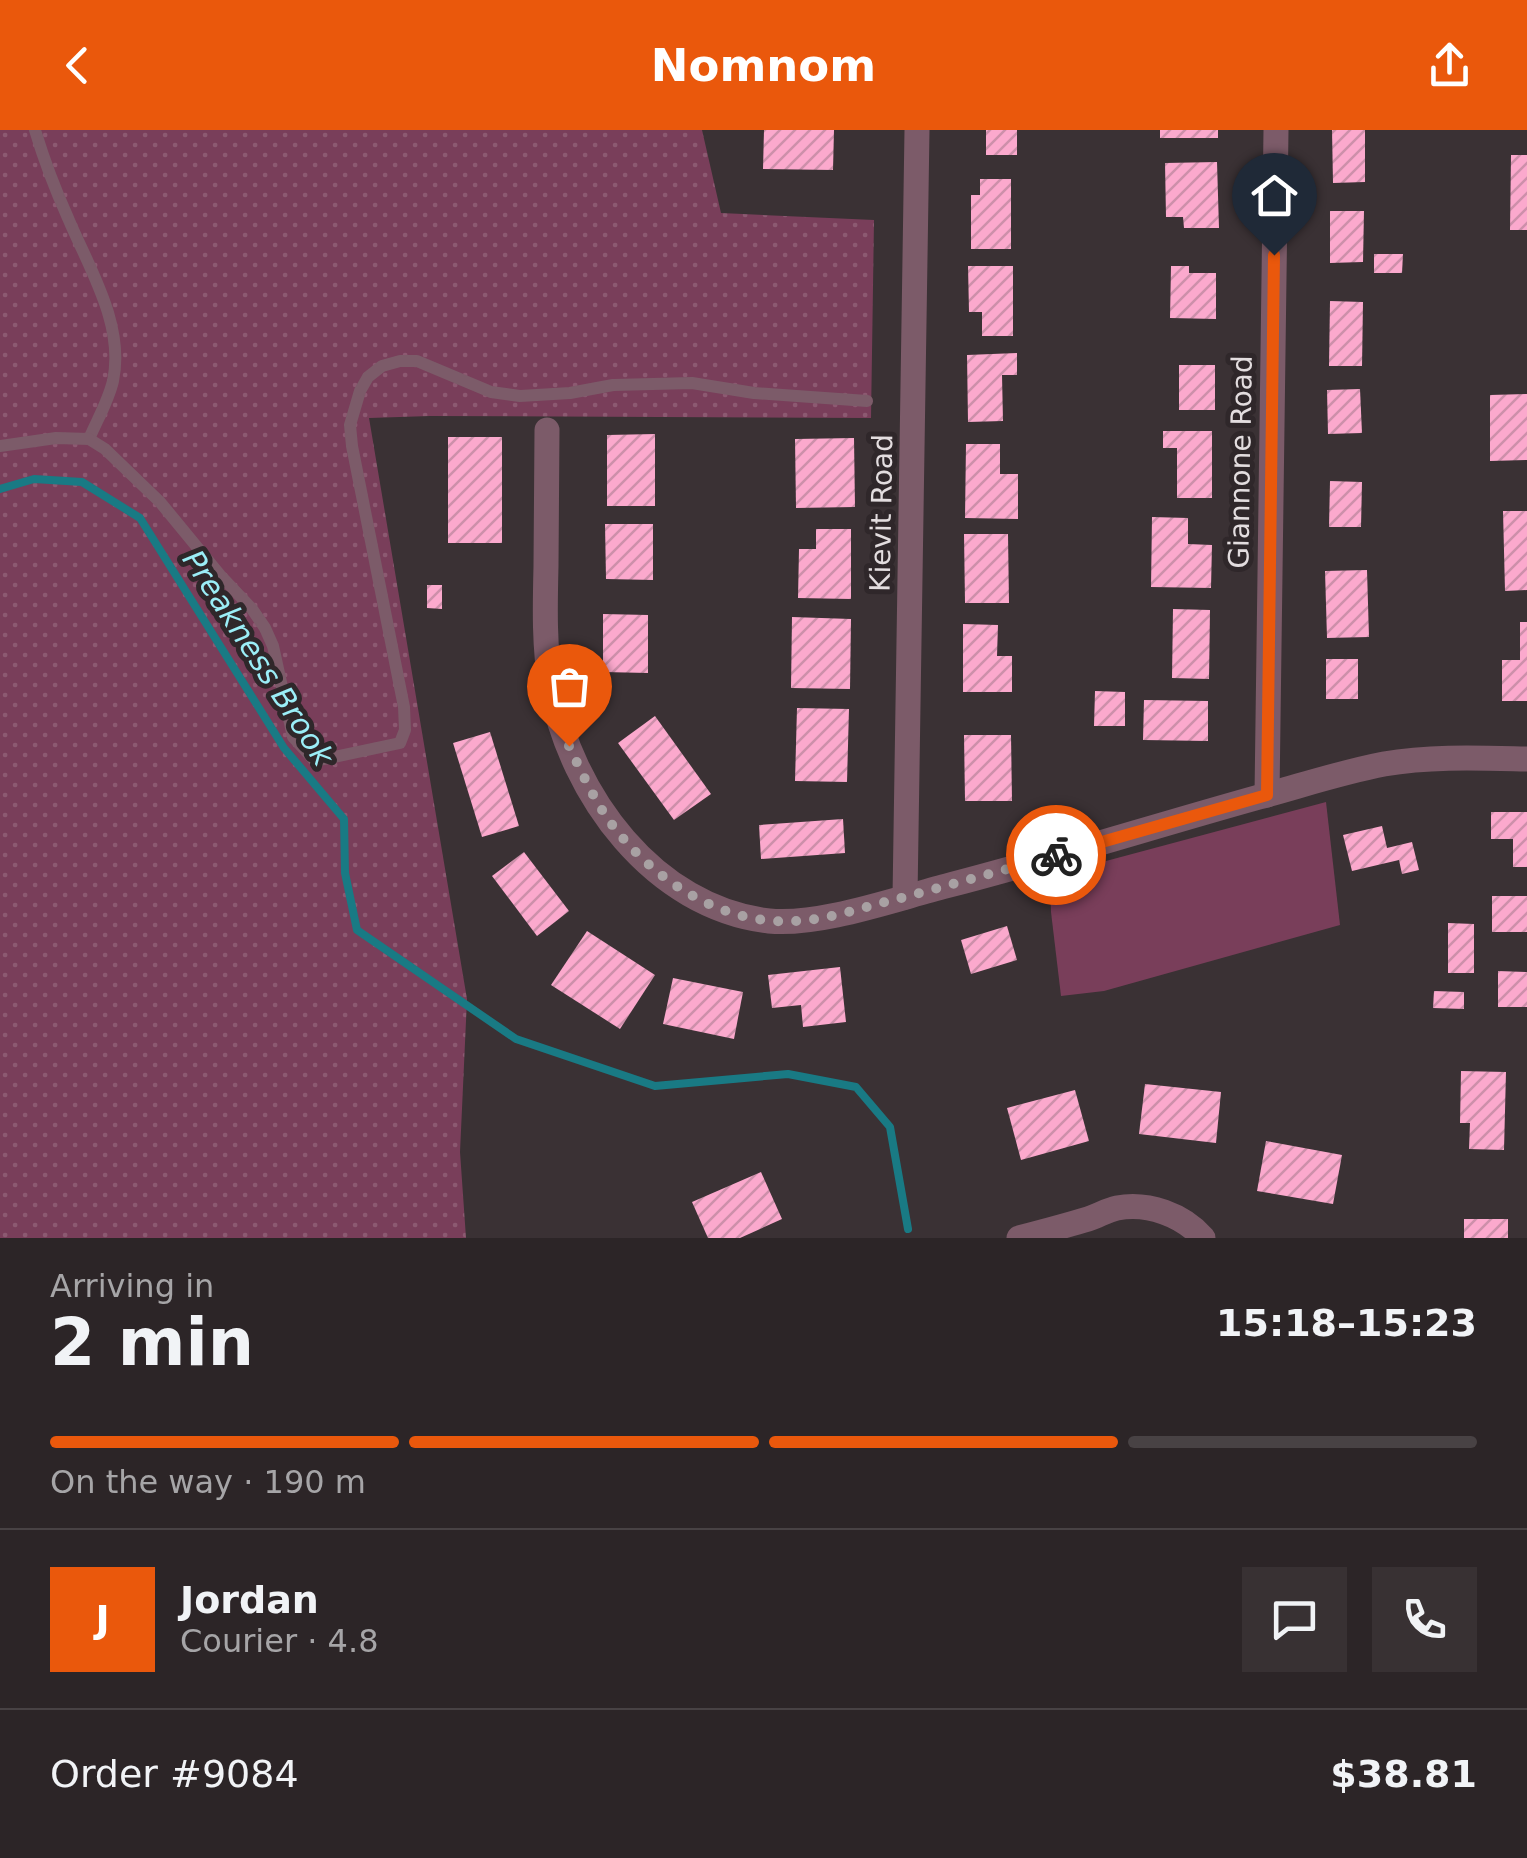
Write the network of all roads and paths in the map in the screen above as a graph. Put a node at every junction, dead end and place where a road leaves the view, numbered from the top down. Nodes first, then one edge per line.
1 (34, 130) edge
2 (917, 130) edge
3 (1276, 130) edge
4 (867, 401) dead end
5 (547, 430) dead end
6 (89, 440) junction
7 (0, 446) edge
8 (1527, 759) edge
9 (1267, 795) junction
10 (904, 897) junction
11 (1019, 1238) edge
12 (1204, 1238) edge

1 - 6 lane
2 - 10 street, Kievit Road
3 - 9 street, Giannone Road
4 - 6 lane
5 - 10 street
6 - 7 lane
8 - 9 street
9 - 10 street
11 - 12 street

